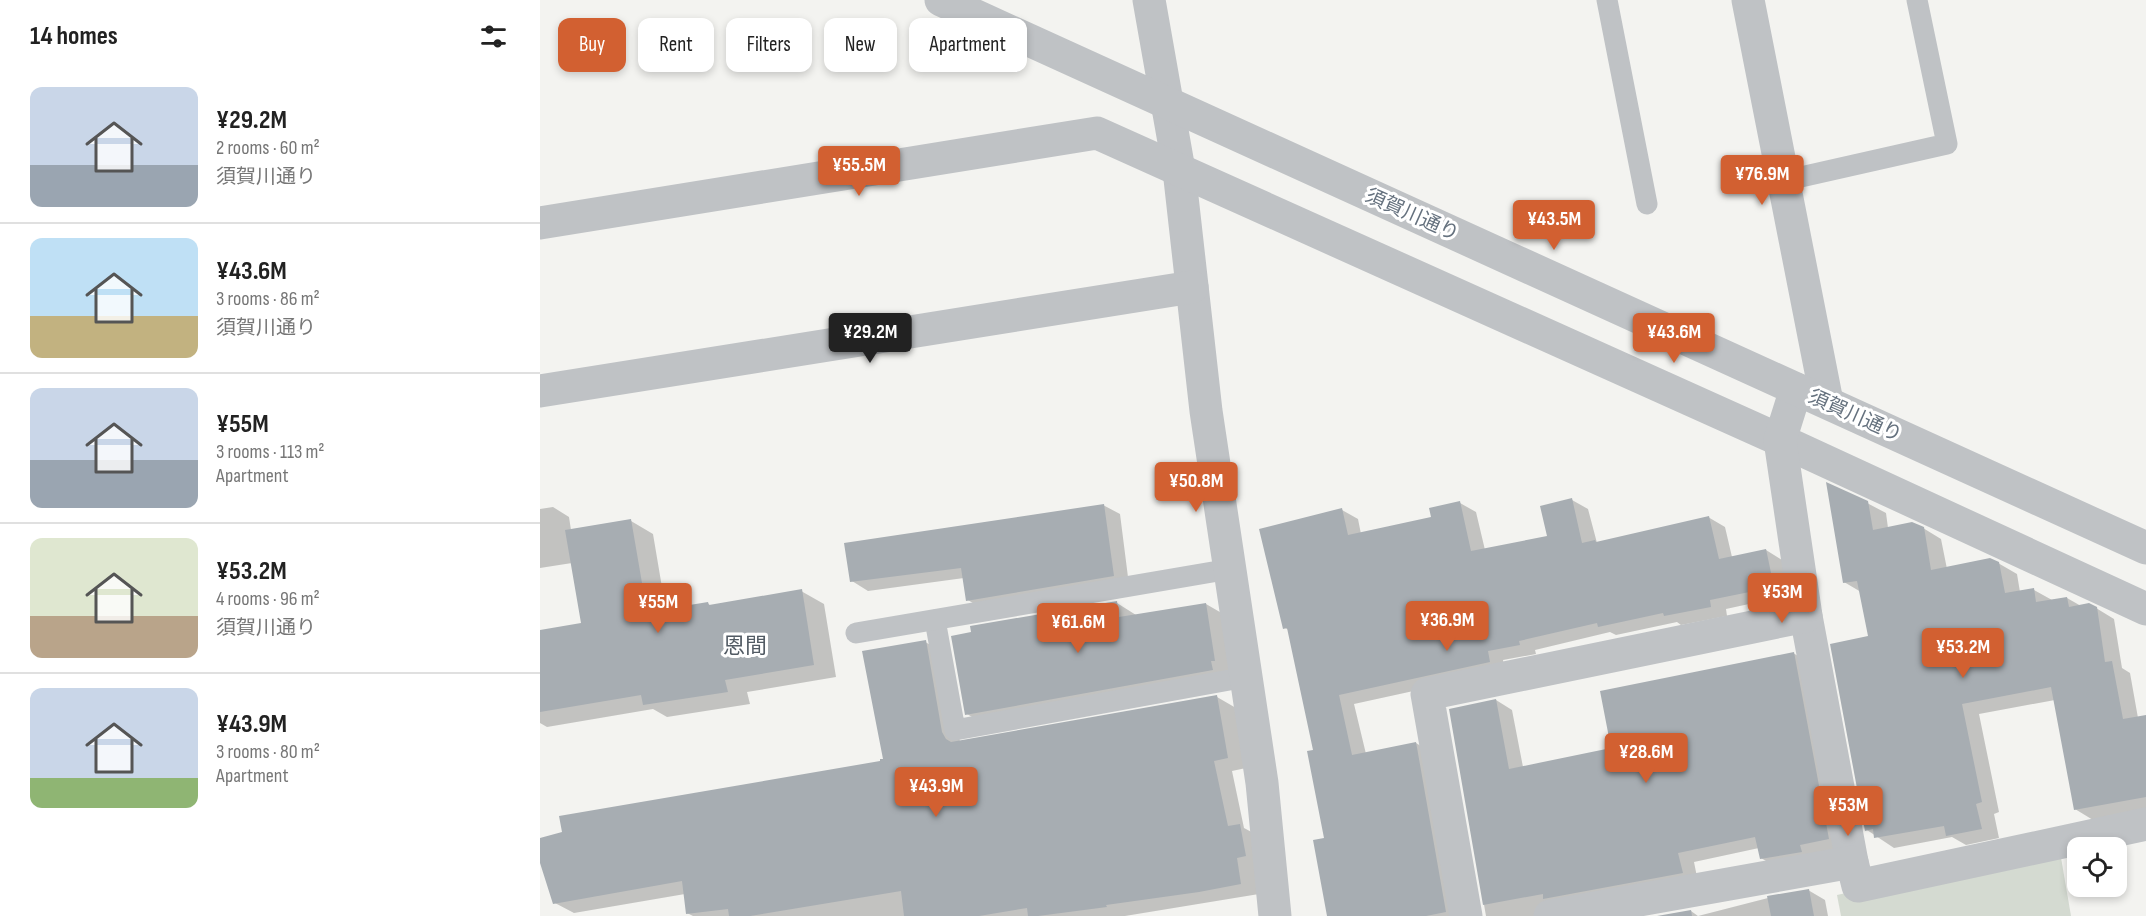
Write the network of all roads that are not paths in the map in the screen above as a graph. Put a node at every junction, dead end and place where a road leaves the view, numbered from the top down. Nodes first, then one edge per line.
1 (941, 0) edge
2 (1149, 0) edge
3 (1607, 0) edge
4 (1748, 0) edge
5 (1917, 0) edge
6 (1167, 104) junction
7 (1179, 170) junction
8 (1783, 181) junction
9 (1647, 204) dead end
10 (540, 223) edge
11 (1192, 286) junction
12 (1796, 389) junction
13 (540, 391) edge
14 (1827, 402) junction
15 (1780, 440) junction
16 (2146, 548) edge
17 (1230, 569) junction
18 (2146, 609) edge
19 (1806, 616) junction
20 (935, 620) junction
21 (856, 633) dead end
22 (1246, 677) junction
23 (2146, 824) edge
24 (1852, 862) junction
25 (1609, 910) edge
26 (1275, 916) edge
27 (1466, 916) edge
28 (1550, 916) edge

1 - 6 street, 須賀川通り
2 - 6 street
3 - 9 lane
4 - 8 street
5 - 8 lane
6 - 7 street
6 - 12 street, 須賀川通り
7 - 10 street
7 - 11 street
7 - 15 street
8 - 14 street
11 - 13 street
11 - 17 street
12 - 14 street, 須賀川通り
12 - 15 street
14 - 16 street, 須賀川通り
15 - 18 street
15 - 19 street
17 - 20 lane
17 - 22 street
19 - 24 street
19 - 27 street
20 - 21 lane
20 - 22 lane
22 - 26 street
23 - 24 street
24 - 25 street
25 - 28 street

